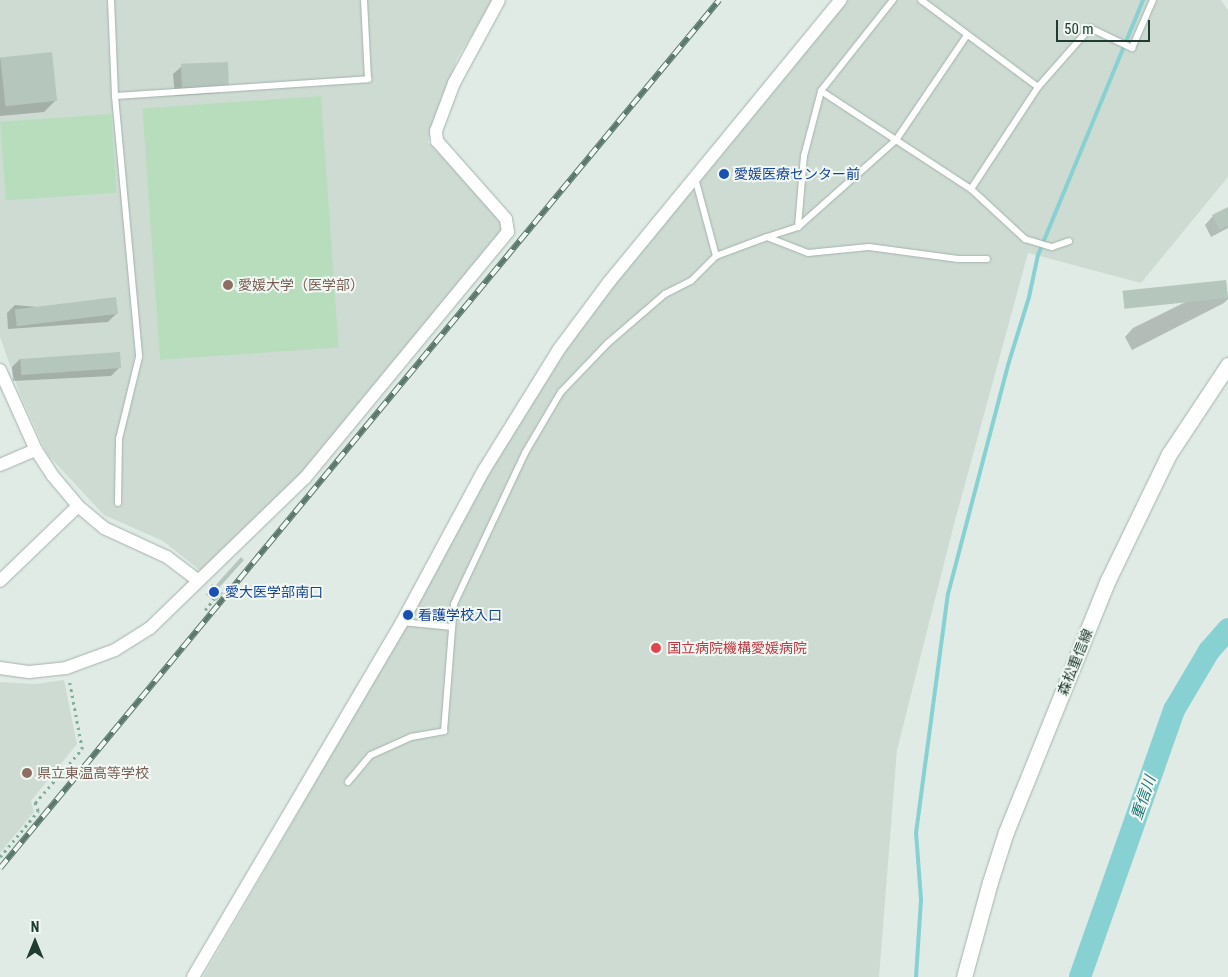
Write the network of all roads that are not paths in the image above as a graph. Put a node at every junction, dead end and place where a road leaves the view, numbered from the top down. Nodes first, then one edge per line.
1 (111, 0) edge
2 (364, 0) edge
3 (499, 0) edge
4 (841, 0) edge
5 (893, 0) edge
6 (921, 0) edge
7 (1153, 0) edge
8 (967, 34) junction
9 (1038, 87) junction
10 (821, 91) junction
11 (115, 96) junction
12 (896, 140) junction
13 (695, 178) junction
14 (971, 189) junction
15 (798, 227) junction
16 (767, 237) junction
17 (1068, 241) dead end
18 (716, 256) junction
19 (987, 259) dead end
20 (1228, 365) edge
21 (0, 370) edge
22 (36, 450) junction
23 (0, 465) edge
24 (118, 503) dead end
25 (78, 506) junction
26 (198, 580) junction
27 (0, 581) edge
28 (402, 622) junction
29 (452, 627) junction
30 (0, 667) edge
31 (348, 782) dead end
32 (193, 977) edge
33 (964, 977) edge

1 - 11 lane
2 - 11 lane
3 - 26 street
4 - 13 street
5 - 10 lane
6 - 8 lane
7 - 9 lane
8 - 9 lane
8 - 12 lane
9 - 14 lane
10 - 12 lane
10 - 15 lane
11 - 24 lane
12 - 14 lane
12 - 15 lane
13 - 18 lane
13 - 28 street
14 - 17 lane
15 - 16 lane
16 - 18 lane
16 - 19 lane
18 - 29 lane
20 - 33 main road, 森松重信線
21 - 22 street
22 - 23 street
22 - 25 street
25 - 26 street
25 - 27 street
26 - 30 street
28 - 29 lane
28 - 32 street
29 - 31 lane

